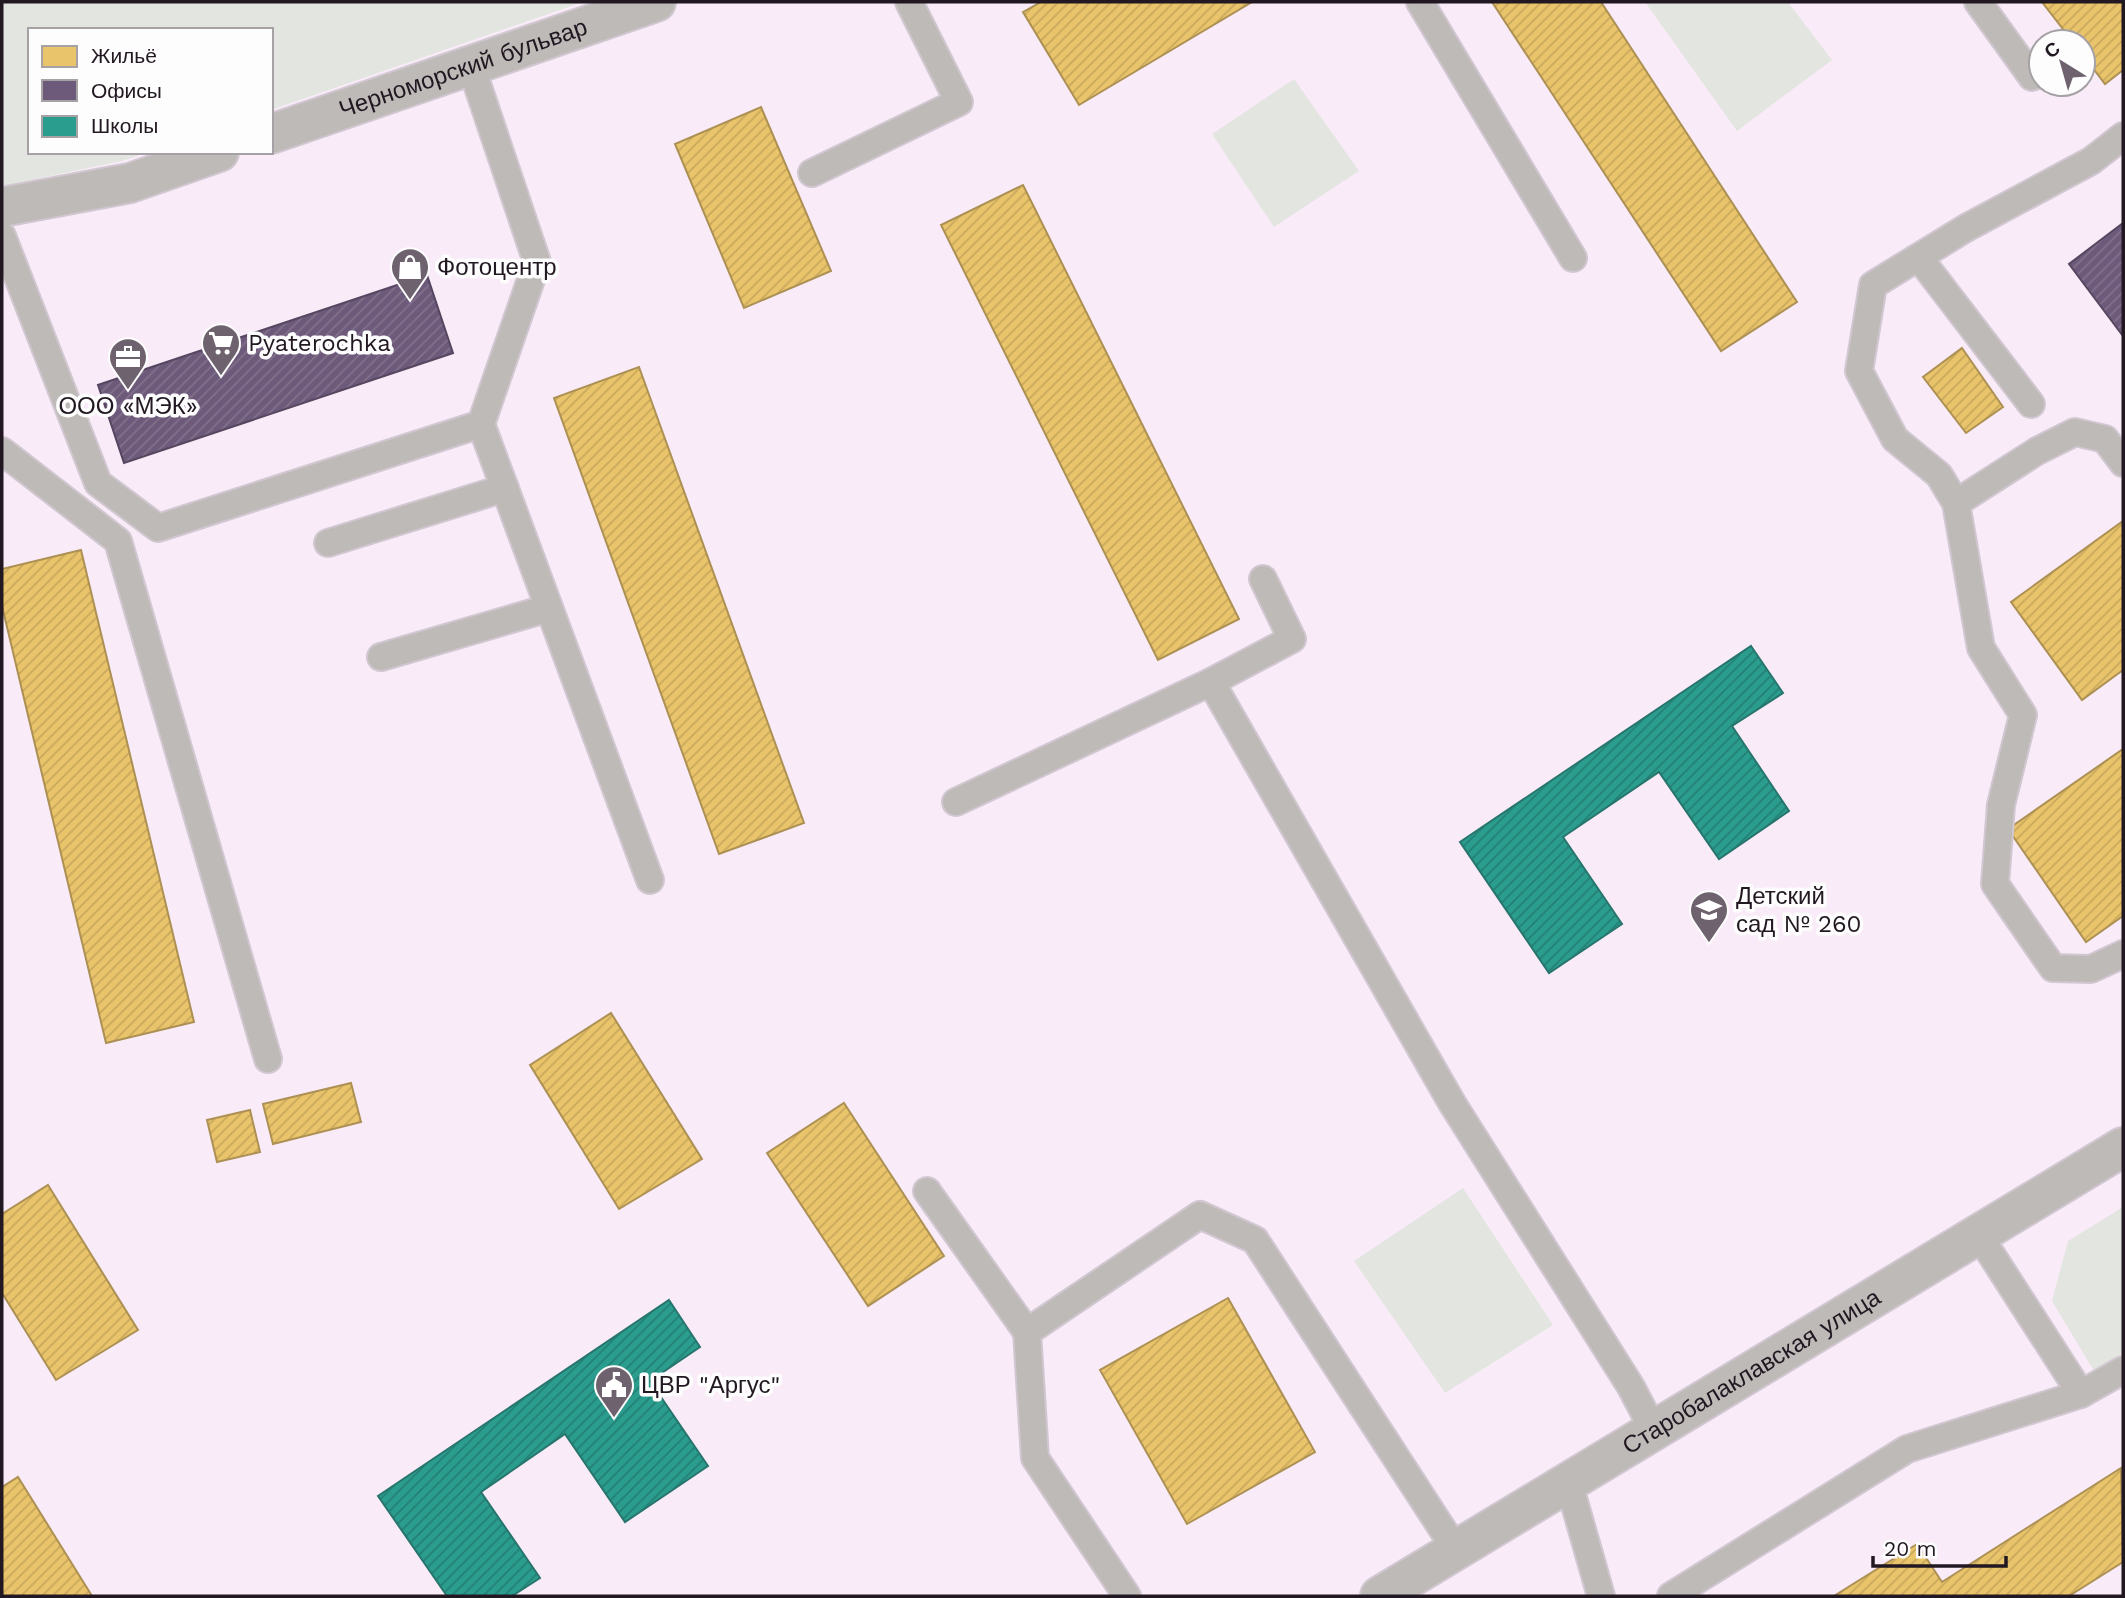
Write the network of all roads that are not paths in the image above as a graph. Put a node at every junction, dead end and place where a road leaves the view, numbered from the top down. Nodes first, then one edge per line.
1 (656, 2) edge
2 (909, 2) edge
3 (1420, 2) edge
4 (1978, 2) edge
5 (471, 66) junction
6 (2027, 70) edge
7 (273, 133) edge
8 (2123, 136) edge
9 (213, 154) edge
10 (812, 173) dead end
11 (2, 207) edge
12 (2, 236) edge
13 (1573, 258) dead end
14 (1920, 259) junction
15 (2031, 404) dead end
16 (481, 424) junction
17 (2, 451) edge
18 (2123, 463) edge
19 (505, 488) junction
20 (1956, 503) junction
21 (328, 543) dead end
22 (1263, 579) dead end
23 (549, 608) junction
24 (381, 657) dead end
25 (1211, 682) junction
26 (956, 802) dead end
27 (650, 880) dead end
28 (2123, 954) edge
29 (268, 1059) dead end
30 (2123, 1147) edge
31 (927, 1191) dead end
32 (1980, 1237) junction
33 (1027, 1332) junction
34 (2123, 1370) edge
35 (2081, 1394) junction
36 (1654, 1431) junction
37 (1562, 1488) junction
38 (1456, 1550) junction
39 (1126, 1596) edge
40 (1380, 1596) edge
41 (1601, 1596) edge
42 (1671, 1596) edge

1 - 5 street, Черноморский бульвар
2 - 10 lane
3 - 13 lane
4 - 6 lane
5 - 7 street, Черноморский бульвар
5 - 16 lane
8 - 14 lane
9 - 11 street
12 - 16 lane
14 - 15 lane
14 - 20 lane
16 - 19 lane
17 - 29 lane
18 - 20 lane
19 - 21 lane
19 - 23 lane
20 - 28 lane
22 - 25 lane
23 - 24 lane
23 - 27 lane
25 - 26 lane
25 - 36 lane
30 - 32 street, Старобалаклавская улица
31 - 33 lane
32 - 35 lane
32 - 36 street, Старобалаклавская улица
33 - 38 lane
33 - 39 lane
34 - 35 lane
35 - 42 lane
36 - 37 street, Старобалаклавская улица
37 - 38 street, Старобалаклавская улица
37 - 41 lane
38 - 40 street, Старобалаклавская улица

